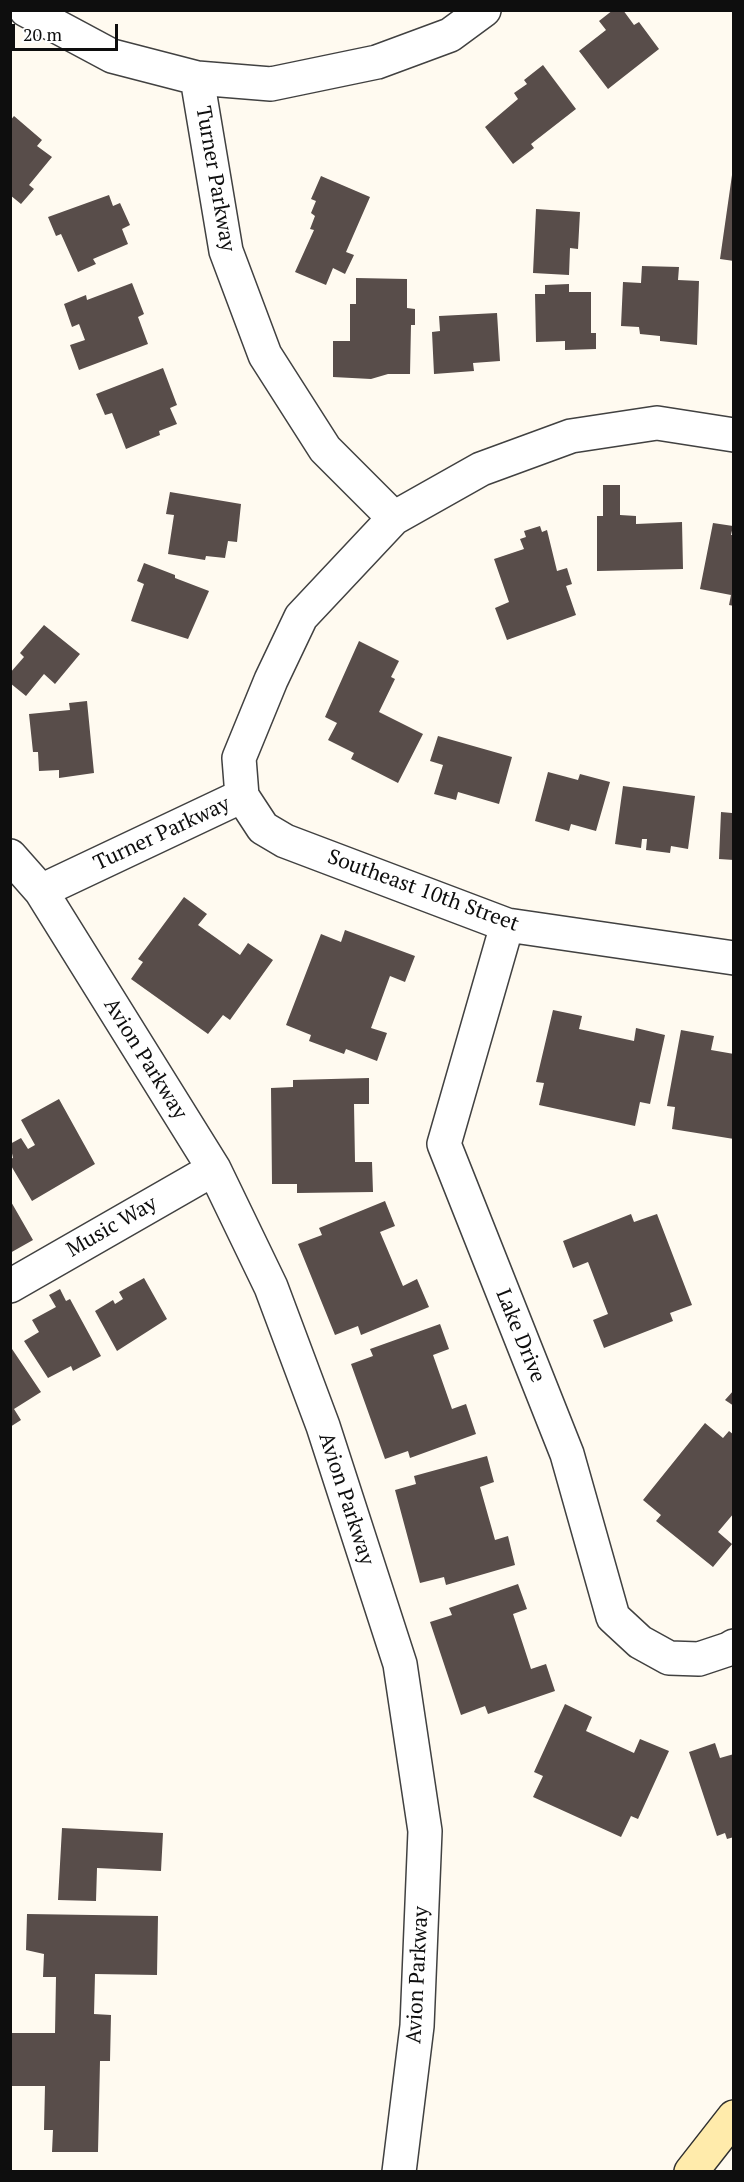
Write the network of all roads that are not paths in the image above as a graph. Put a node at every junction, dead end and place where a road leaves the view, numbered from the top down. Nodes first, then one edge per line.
1 (26, 10) edge
2 (483, 10) edge
3 (197, 78) junction
4 (734, 435) edge
5 (394, 518) junction
6 (242, 796) junction
7 (10, 856) edge
8 (41, 891) junction
9 (507, 925) junction
10 (734, 958) edge
11 (214, 1169) junction
12 (10, 1286) edge
13 (734, 1646) edge
14 (734, 2116) edge
15 (399, 2172) edge
16 (691, 2172) edge

1 - 3 street
2 - 3 street, Turner Parkway
3 - 5 street, Turner Parkway
4 - 5 street
5 - 6 street, Turner Parkway
6 - 8 street, Turner Parkway
6 - 9 street, Southeast 10th Street
7 - 8 street
8 - 11 street, Avion Parkway
9 - 10 street, Southeast 10th Street
9 - 13 street, Lake Drive
11 - 12 street, Music Way
11 - 15 street, Avion Parkway
14 - 16 street

